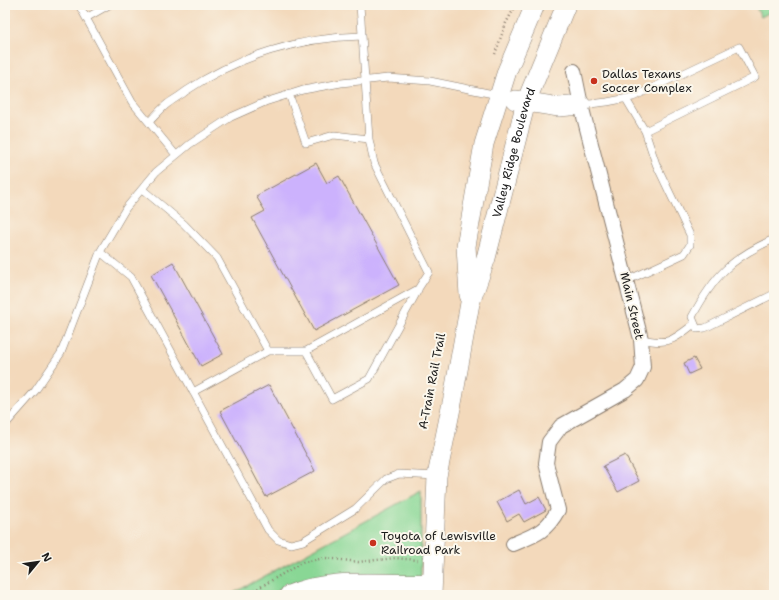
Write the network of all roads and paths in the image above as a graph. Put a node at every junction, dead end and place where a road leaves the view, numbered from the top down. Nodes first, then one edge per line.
1 (79, 5) edge
2 (110, 5) edge
3 (360, 5) edge
4 (516, 5) edge
5 (535, 5) edge
6 (566, 5) edge
7 (86, 18) junction
8 (362, 36) junction
9 (494, 57) dead end
10 (574, 71) dead end
11 (364, 80) junction
12 (289, 94) junction
13 (500, 96) junction
14 (626, 99) junction
15 (526, 102) junction
16 (581, 105) junction
17 (149, 122) junction
18 (644, 131) junction
19 (369, 139) junction
20 (176, 155) junction
21 (142, 189) junction
22 (774, 239) edge
23 (100, 252) junction
24 (626, 281) junction
25 (418, 289) junction
26 (774, 294) edge
27 (470, 303) junction
28 (694, 324) junction
29 (641, 339) junction
30 (268, 351) junction
31 (306, 351) junction
32 (193, 392) junction
33 (5, 425) edge
34 (437, 476) junction
35 (513, 544) dead end
36 (419, 553) dead end
37 (432, 589) edge
38 (243, 595) edge
39 (289, 595) edge

1 - 7 lane
2 - 7 lane
3 - 8 lane
4 - 9 path
5 - 13 street, Valley Ridge Boulevard
6 - 15 street, Valley Ridge Boulevard
7 - 17 lane
8 - 11 lane
8 - 17 lane
10 - 16 street, Main Street
11 - 12 lane
11 - 13 lane
11 - 19 lane
12 - 19 lane
12 - 20 lane
13 - 15 street
13 - 27 street, Valley Ridge Boulevard
14 - 16 lane
14 - 18 lane
14 - 18 lane
15 - 16 street
15 - 27 street, Valley Ridge Boulevard
16 - 24 street, Main Street
17 - 20 lane
18 - 24 lane
19 - 25 lane
20 - 21 lane
21 - 23 lane
21 - 30 lane
22 - 28 lane
23 - 32 lane
23 - 33 lane
24 - 29 street, Main Street
25 - 31 lane
25 - 31 lane
26 - 28 lane
27 - 34 street, Valley Ridge Boulevard
28 - 29 lane
29 - 35 street, Main Street
30 - 31 lane
30 - 32 lane
32 - 34 lane
34 - 37 street, Valley Ridge Boulevard
36 - 38 path
37 - 39 street

